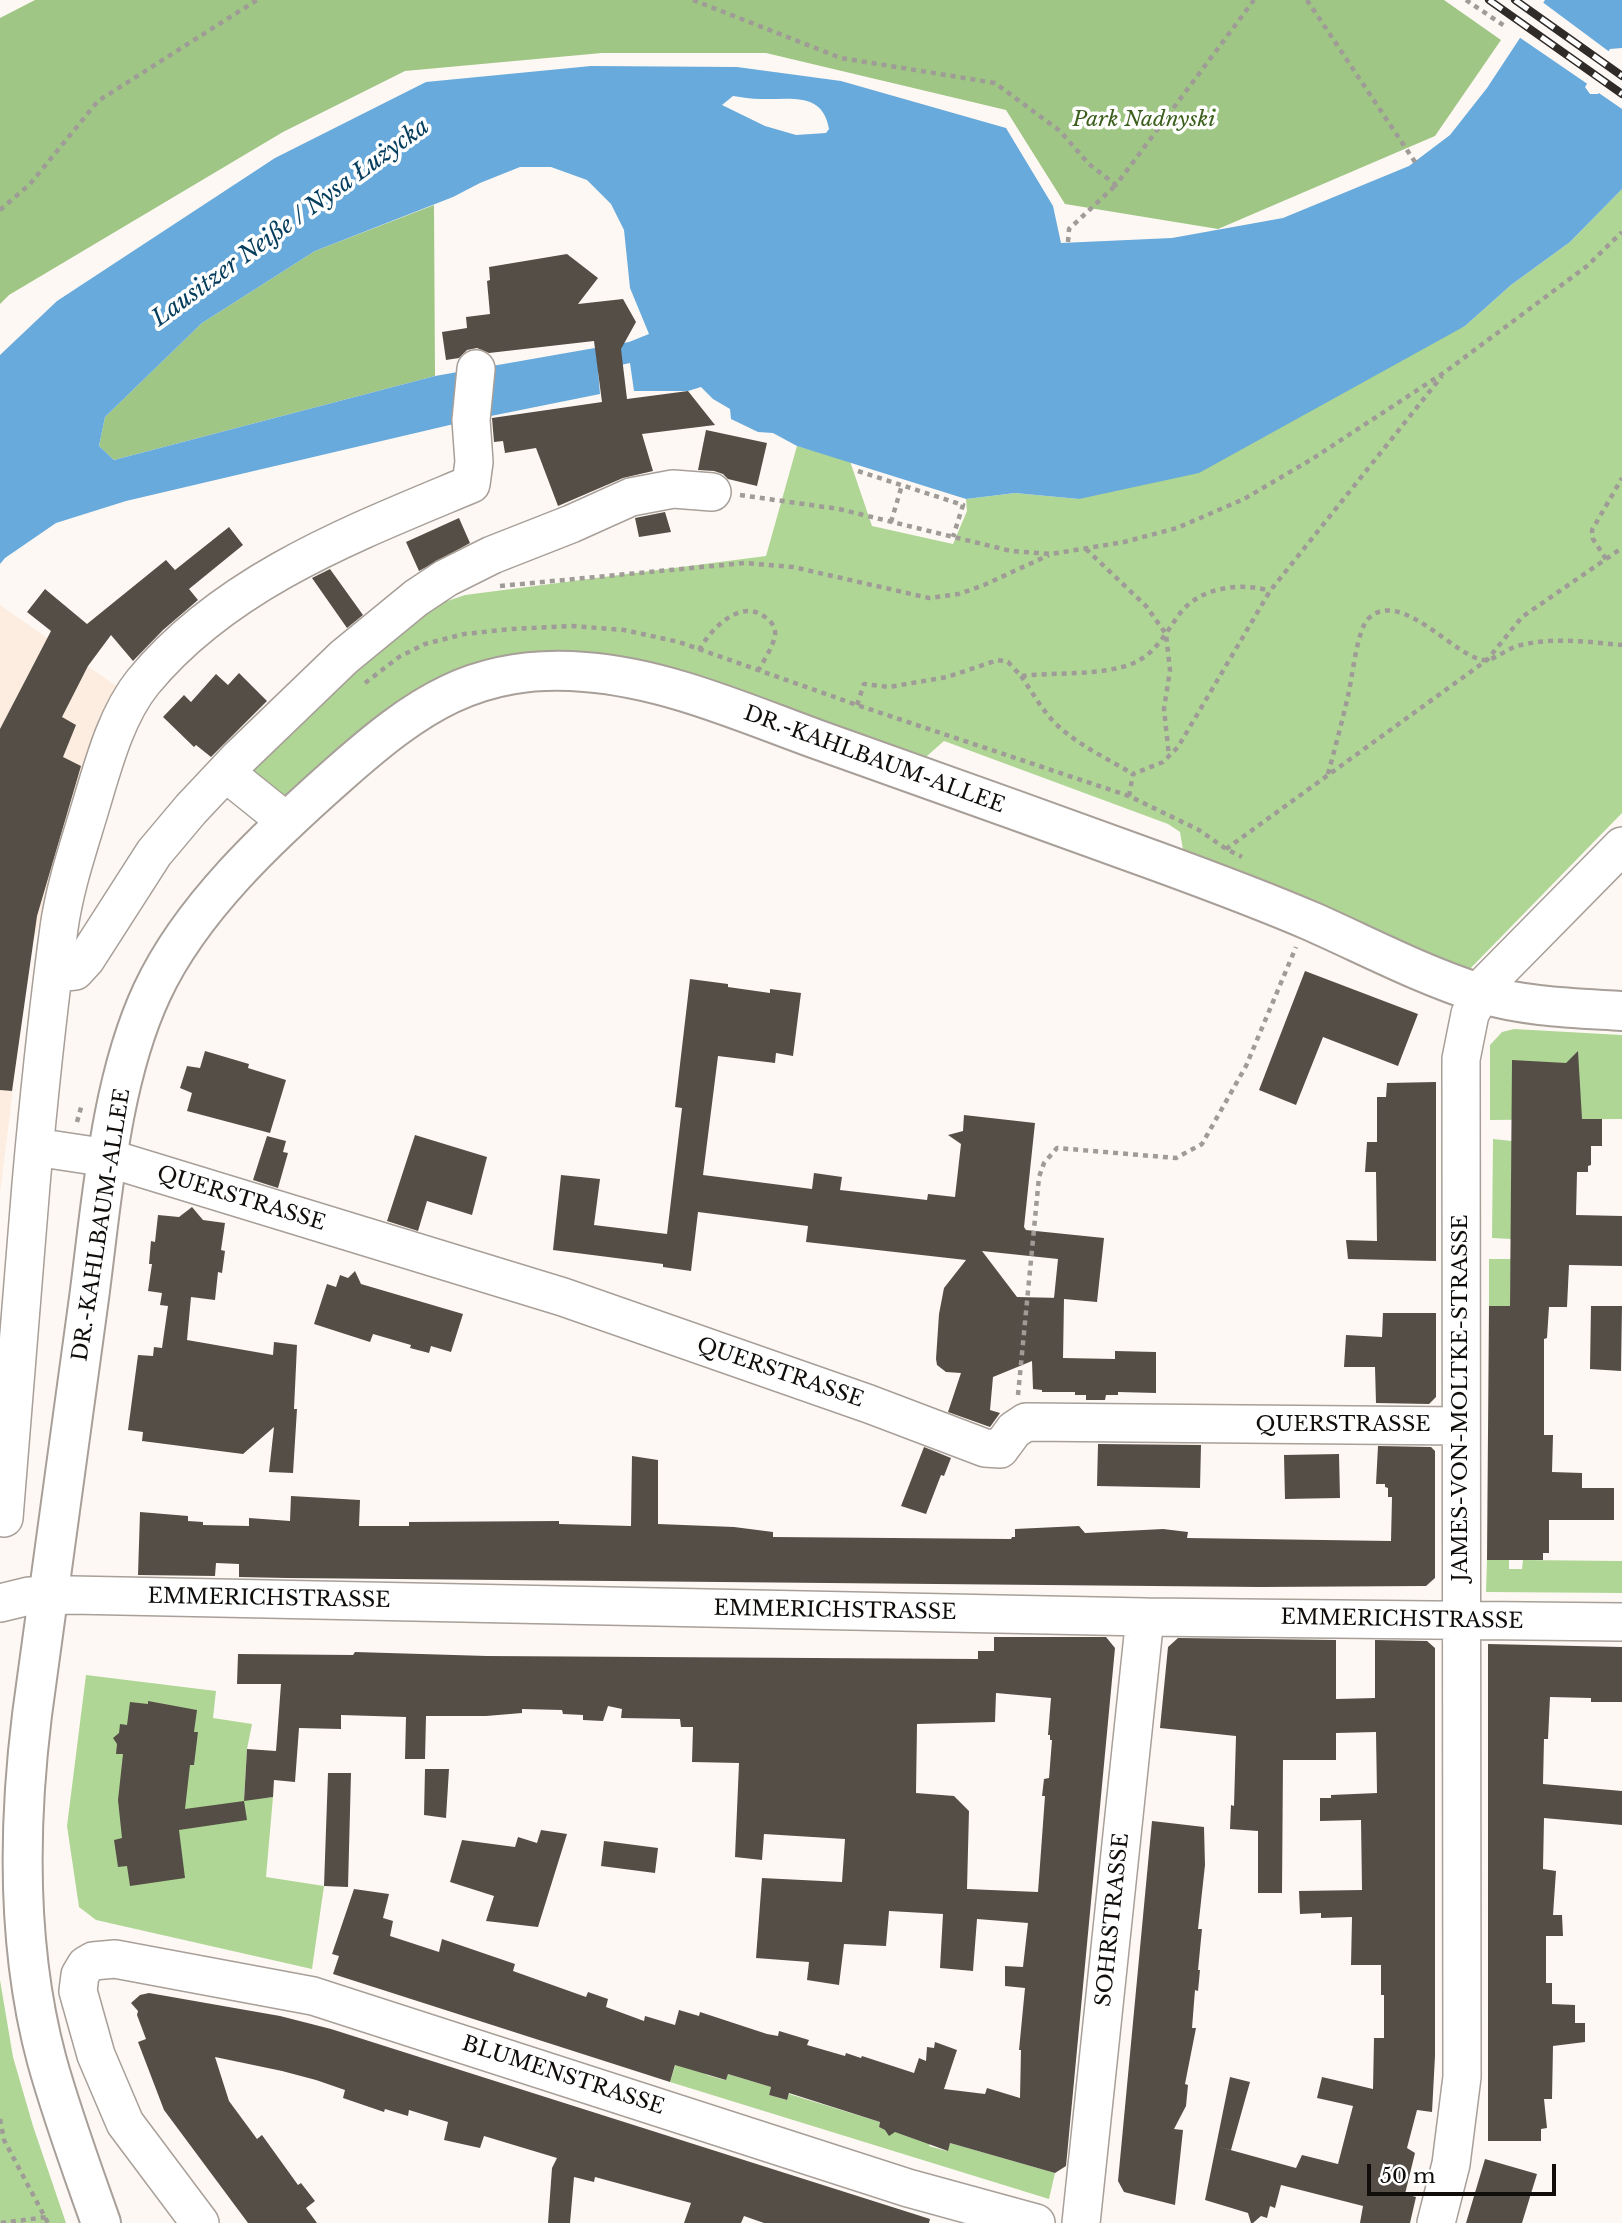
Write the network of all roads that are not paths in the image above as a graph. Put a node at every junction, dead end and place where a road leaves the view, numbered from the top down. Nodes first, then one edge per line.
1 (476, 369) dead end
2 (712, 492) road end
3 (226, 773) junction
4 (287, 822) junction
5 (1622, 846) edge
6 (55, 973) junction
7 (1480, 993) junction
8 (1622, 1011) edge
9 (35, 1147) junction
10 (108, 1158) junction
11 (1461, 1426) junction
12 (4, 1518) dead end
13 (49, 1595) junction
14 (0, 1603) edge
15 (1145, 1617) junction
16 (1461, 1620) junction
17 (1622, 1622) edge
18 (101, 2223) edge
19 (200, 2223) edge
20 (1036, 2223) edge
21 (1081, 2223) edge
22 (1436, 2223) edge

1 - 6 street
2 - 3 street
3 - 4 street
3 - 6 street
4 - 7 main road, DR.-KAHLBAUM-ALLEE
4 - 10 main road, DR.-KAHLBAUM-ALLEE
5 - 7 street, JAMES-VON-MOLTKE-STRASSE
6 - 9 street
7 - 8 main road, DR.-KAHLBAUM-ALLEE
7 - 11 street, JAMES-VON-MOLTKE-STRASSE
9 - 10 street
9 - 12 street
10 - 11 street, QUERSTRASSE
10 - 13 main road, DR.-KAHLBAUM-ALLEE
11 - 16 street, JAMES-VON-MOLTKE-STRASSE
13 - 14 street, EMMERICHSTRASSE
13 - 15 street, EMMERICHSTRASSE
13 - 18 main road, DR.-KAHLBAUM-ALLEE
15 - 16 street, EMMERICHSTRASSE
15 - 21 street, SOHRSTRASSE
16 - 17 street, EMMERICHSTRASSE
16 - 22 street, JAMES-VON-MOLTKE-STRASSE
19 - 20 street, BLUMENSTRASSE

